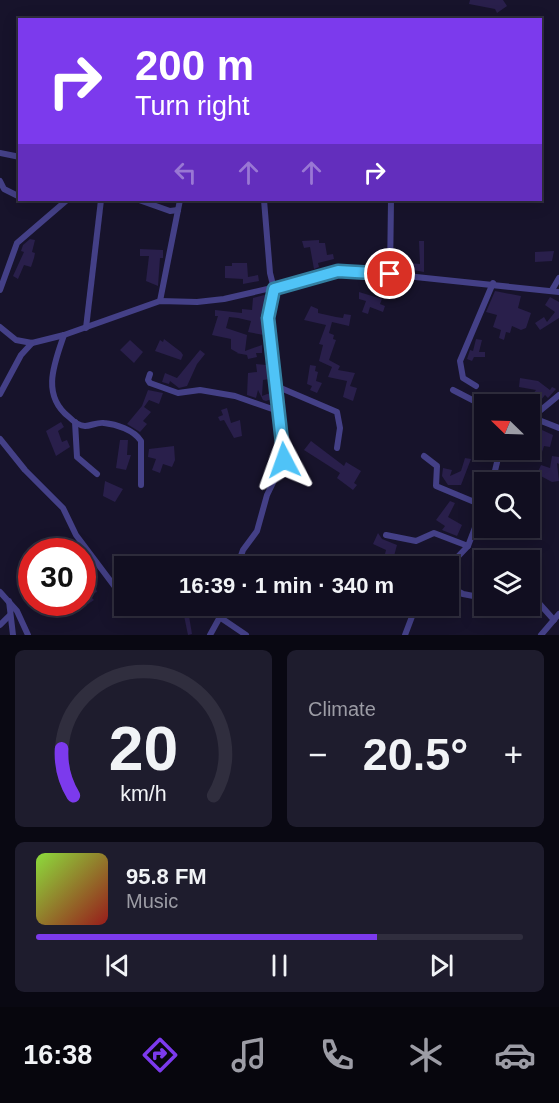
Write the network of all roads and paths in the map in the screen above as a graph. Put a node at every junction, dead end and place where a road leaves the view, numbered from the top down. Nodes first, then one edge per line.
1 (0, 153) edge
2 (18, 157) edge
3 (0, 181) edge
4 (18, 196) edge
5 (66, 201) edge
6 (101, 201) edge
7 (142, 201) edge
8 (180, 201) edge
9 (264, 201) edge
10 (391, 201) edge
11 (178, 210) junction
12 (390, 274) junction
13 (559, 278) edge
14 (493, 283) junction
15 (274, 289) junction
16 (0, 290) edge
17 (556, 291) edge
18 (160, 301) junction
19 (0, 327) edge
20 (86, 328) junction
21 (64, 335) junction
22 (32, 343) junction
23 (150, 374) dead end
24 (276, 386) junction
25 (476, 386) dead end
26 (453, 390) dead end
27 (0, 394) edge
28 (559, 395) edge
29 (474, 401) edge
30 (540, 410) edge
31 (278, 411) junction
32 (540, 421) edge
33 (75, 422) junction
34 (559, 428) edge
35 (0, 439) edge
36 (338, 448) dead end
37 (424, 456) dead end
38 (97, 474) dead end
39 (141, 485) dead end
40 (474, 500) edge
41 (474, 530) edge
42 (386, 535) dead end
43 (468, 546) junction
44 (241, 556) edge
45 (458, 556) edge
46 (114, 586) edge
47 (0, 591) edge
48 (459, 592) edge
49 (474, 596) edge
50 (540, 600) edge
51 (9, 601) junction
52 (9, 616) junction
53 (413, 616) edge
54 (556, 617) edge
55 (221, 618) joint
56 (0, 625) edge
57 (13, 635) edge
58 (28, 635) edge
59 (210, 635) edge
60 (246, 635) edge
61 (405, 635) edge
62 (541, 635) edge

1 - 2 street
3 - 4 street
5 - 16 street
6 - 20 street
7 - 11 street
8 - 11 street
9 - 15 street
10 - 12 street
11 - 18 street
12 - 14 street
12 - 15 street
13 - 17 street
14 - 17 street
14 - 25 street
15 - 18 street
15 - 24 street
18 - 20 street
19 - 22 street
20 - 21 street
21 - 22 street
21 - 33 street
22 - 27 street
23 - 31 street
24 - 31 street
24 - 36 street
26 - 29 street
28 - 30 street
31 - 44 street
32 - 34 street
33 - 38 street
33 - 39 street
35 - 46 street
37 - 40 street
41 - 43 street
42 - 43 street
43 - 45 street
47 - 51 street
48 - 49 street
50 - 54 street
51 - 52 street
51 - 58 street
52 - 56 street
52 - 57 street
53 - 61 street
54 - 62 street
55 - 59 street
55 - 60 street

